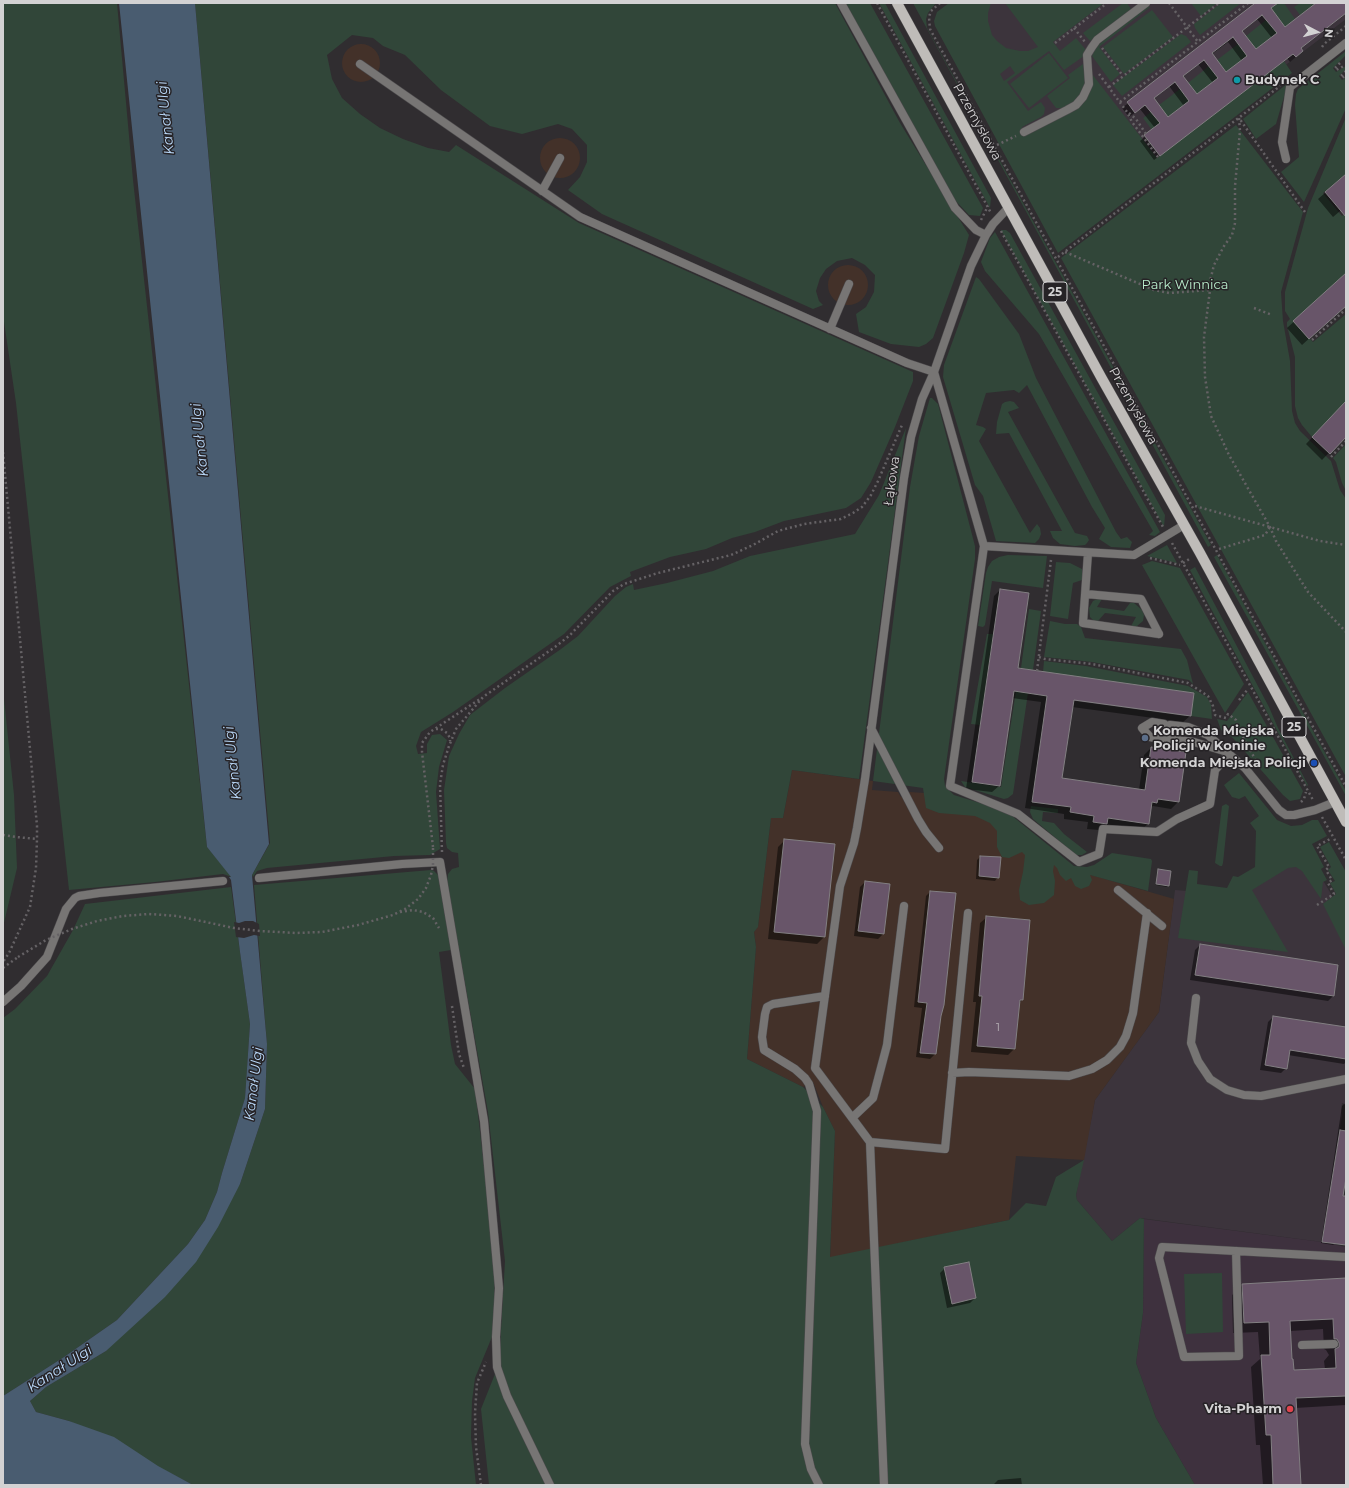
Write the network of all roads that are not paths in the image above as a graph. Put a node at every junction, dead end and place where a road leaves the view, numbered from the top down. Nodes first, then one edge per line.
1 (841, 3) edge
2 (897, 3) edge
3 (1146, 3) edge
4 (1346, 43) edge
5 (360, 64) dead end
6 (1024, 132) road end
7 (560, 158) dead end
8 (1286, 159) dead end
9 (542, 190) junction
10 (1009, 207) junction
11 (986, 235) junction
12 (849, 284) dead end
13 (830, 329) junction
14 (934, 372) junction
15 (1184, 525) junction
16 (984, 546) junction
17 (1088, 552) junction
18 (1086, 594) junction
19 (871, 728) junction
20 (1229, 754) junction
21 (1335, 802) junction
22 (1346, 822) edge
23 (939, 848) dead end
24 (259, 878) dead end
25 (223, 881) dead end
26 (1118, 890) dead end
27 (904, 906) dead end
28 (968, 913) dead end
29 (1147, 913) junction
30 (1162, 926) dead end
31 (825, 996) junction
32 (1196, 998) dead end
33 (3, 1002) edge
34 (952, 1073) junction
35 (1346, 1079) edge
36 (852, 1118) junction
37 (870, 1142) junction
38 (1236, 1251) junction
39 (1346, 1257) edge
40 (1334, 1344) dead end
41 (1302, 1345) dead end
42 (550, 1485) edge
43 (819, 1485) edge
44 (884, 1485) edge

1 - 11 street
2 - 10 main road, Przemysłowa / 25
3 - 6 street
4 - 8 street
5 - 9 street
7 - 9 street
9 - 13 street
10 - 11 street, Łąkowa
10 - 15 main road, Przemysłowa / 25
11 - 14 street, Łąkowa
12 - 13 street
13 - 14 street
14 - 16 street
14 - 19 street, Łąkowa
15 - 17 street
15 - 21 main road, Przemysłowa / 25
16 - 17 street
16 - 20 street
17 - 18 street
18 - 18 street
19 - 23 street
19 - 31 street, Łąkowa
20 - 20 street
20 - 21 street
21 - 22 main road, Przemysłowa / 25
24 - 42 street
25 - 33 street
26 - 29 street
27 - 36 street
28 - 34 street
29 - 30 street
29 - 34 street
31 - 36 street, Łąkowa
31 - 43 street
32 - 35 street
34 - 37 street
36 - 37 street, Łąkowa
37 - 44 street
38 - 38 street
38 - 39 street
40 - 41 street

